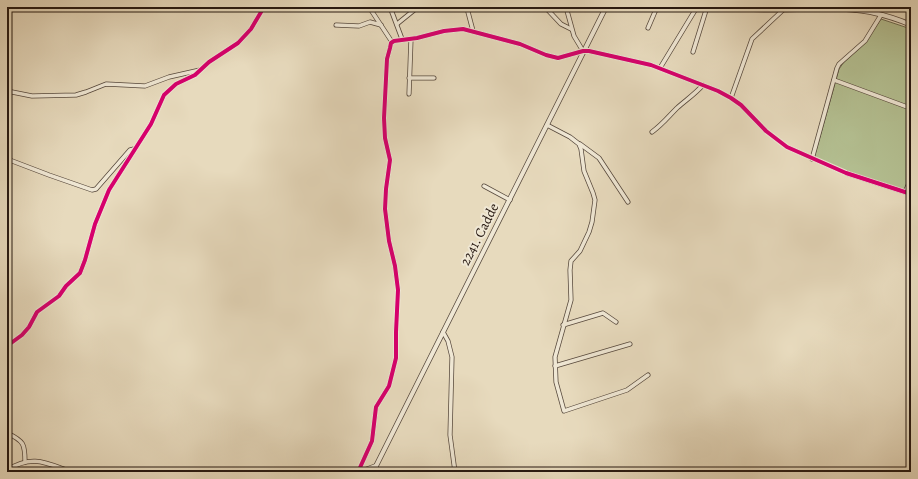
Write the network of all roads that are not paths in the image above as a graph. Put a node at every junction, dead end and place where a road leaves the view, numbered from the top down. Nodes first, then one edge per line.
1 (264, 7) edge
2 (369, 7) edge
3 (390, 7) edge
4 (418, 7) edge
5 (468, 7) edge
6 (545, 7) edge
7 (566, 7) edge
8 (606, 7) edge
9 (657, 7) edge
10 (697, 7) edge
11 (707, 7) edge
12 (728, 7) edge
13 (785, 8) edge
14 (881, 15) junction
15 (397, 24) junction
16 (336, 25) dead end
17 (381, 25) junction
18 (911, 25) edge
19 (648, 28) dead end
20 (572, 30) junction
21 (473, 31) junction
22 (402, 39) junction
23 (411, 39) junction
24 (392, 42) junction
25 (583, 51) junction
26 (693, 52) dead end
27 (660, 68) junction
28 (201, 70) junction
29 (409, 78) junction
30 (434, 78) dead end
31 (834, 80) junction
32 (703, 85) junction
33 (7, 91) edge
34 (409, 94) dead end
35 (731, 98) junction
36 (910, 108) edge
37 (547, 125) junction
38 (652, 132) dead end
39 (578, 142) junction
40 (134, 149) junction
41 (7, 159) edge
42 (812, 159) junction
43 (911, 179) edge
44 (484, 186) dead end
45 (905, 192) junction
46 (911, 194) edge
47 (510, 200) junction
48 (628, 202) dead end
49 (616, 322) dead end
50 (563, 325) junction
51 (443, 332) junction
52 (630, 344) dead end
53 (7, 346) edge
54 (554, 366) junction
55 (648, 375) dead end
56 (7, 432) edge
57 (25, 462) junction
58 (375, 466) junction
59 (7, 470) edge
60 (72, 472) edge
61 (359, 472) edge
62 (372, 472) edge
63 (455, 472) edge

1 - 28 street
2 - 17 street
3 - 15 street
4 - 15 street
5 - 21 street
6 - 20 street
7 - 20 street
8 - 25 street, 2241. Cadde
9 - 19 street
10 - 27 street
11 - 26 street
12 - 13 street
13 - 14 street
13 - 35 street
14 - 18 street
14 - 31 street
15 - 22 street
16 - 17 street
17 - 24 street
20 - 25 street
21 - 23 street
21 - 25 street
22 - 23 street
22 - 24 street
23 - 29 street
24 - 61 street
25 - 27 street
25 - 37 street, 2241. Cadde
27 - 32 street
28 - 33 street
28 - 40 street
29 - 30 street
29 - 34 street
31 - 36 street
31 - 42 street
32 - 35 street
32 - 38 street
35 - 42 street
37 - 39 street
37 - 47 street, 2241. Cadde
39 - 48 street
39 - 50 street
40 - 41 street
40 - 53 street
42 - 45 street
43 - 45 street
44 - 47 street
45 - 46 street
47 - 51 street, 2241. Cadde
49 - 50 street
50 - 54 street
51 - 58 street, 2241. Cadde
51 - 63 street
52 - 54 street
54 - 55 street
56 - 57 street
57 - 59 street
57 - 60 street
58 - 61 street
58 - 62 street, 2241. Cadde

